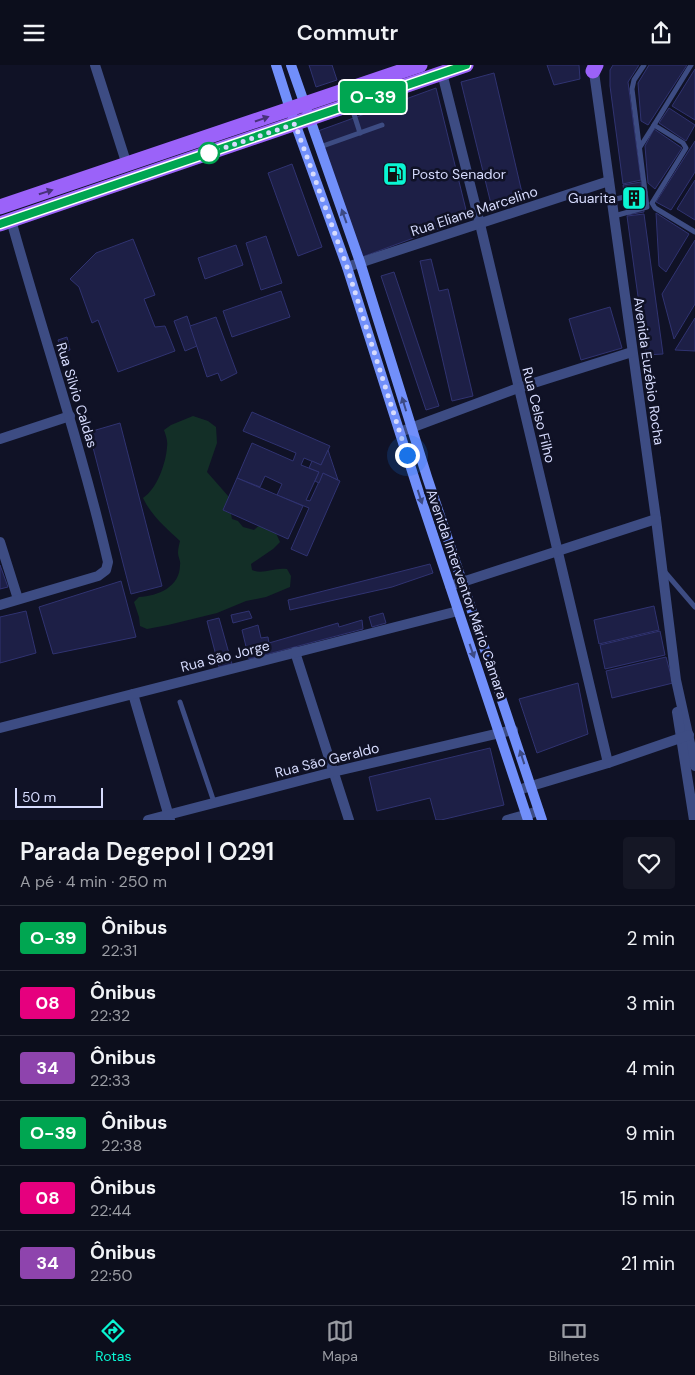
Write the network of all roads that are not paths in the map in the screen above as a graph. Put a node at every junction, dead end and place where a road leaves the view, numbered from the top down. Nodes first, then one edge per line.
1 (95, 65) edge
2 (276, 65) edge
3 (291, 65) edge
4 (420, 65) edge
5 (466, 65) edge
6 (644, 65) edge
7 (691, 65) edge
8 (594, 67) edge
9 (442, 73) junction
10 (350, 105) junction
11 (297, 107) junction
12 (302, 122) junction
13 (382, 125) dead end
14 (654, 125) junction
15 (360, 133) junction
16 (319, 147) junction
17 (640, 147) junction
18 (127, 165) junction
19 (609, 181) junction
20 (645, 192) junction
21 (612, 200) junction
22 (646, 200) junction
23 (652, 201) junction
24 (0, 207) edge
25 (614, 216) junction
26 (6, 222) edge
27 (480, 224) junction
28 (695, 232) edge
29 (360, 262) junction
30 (347, 267) junction
31 (632, 352) junction
32 (518, 388) junction
33 (70, 416) junction
34 (412, 428) junction
35 (400, 432) junction
36 (0, 439) edge
37 (656, 519) junction
38 (0, 542) edge
39 (559, 551) junction
40 (662, 569) junction
41 (463, 581) junction
42 (450, 586) junction
43 (18, 599) junction
44 (0, 605) edge
45 (695, 607) edge
46 (458, 611) junction
47 (295, 653) junction
48 (133, 694) junction
49 (180, 702) dead end
50 (0, 728) edge
51 (513, 730) junction
52 (500, 733) junction
53 (685, 736) junction
54 (608, 763) junction
55 (695, 766) edge
56 (334, 772) junction
57 (531, 787) junction
58 (518, 790) junction
59 (214, 802) junction
60 (694, 807) edge
61 (541, 815) edge
62 (170, 817) edge
63 (527, 817) edge
64 (148, 820) edge
65 (349, 820) edge
66 (507, 820) edge
67 (694, 820) edge

1 - 18 street
2 - 11 main road, Avenida Interventor Mário Câmara
3 - 11 main road, Avenida Interventor Mário Câmara
4 - 11 main road
5 - 9 main road
6 - 17 lane
7 - 14 lane
8 - 19 street, Avenida Euzébio Rocha
9 - 10 main road
9 - 27 street, Rua Celso Filho
10 - 12 main road
10 - 15 lane
11 - 12 main road, Avenida Interventor Mário Câmara
11 - 12 main road, Avenida Interventor Mário Câmara
18 -> 11 main road
12 - 16 main road, Avenida Interventor Mário Câmara
12 - 26 main road
12 - 30 main road, Avenida Interventor Mário Câmara
13 - 15 lane
14 - 17 lane
14 - 23 lane
15 - 16 lane
29 -> 16 main road, Avenida Interventor Mário Câmara
17 - 20 lane
24 -> 18 main road
19 - 21 street, Avenida Euzébio Rocha
19 - 27 street, Rua Eliane Marcelino
20 - 21 lane
20 - 22 lane
21 - 25 street, Avenida Euzébio Rocha
22 - 23 lane
22 - 25 lane
23 - 28 lane
25 - 31 street, Avenida Euzébio Rocha
26 - 33 street, Rua Silvio Caldas
27 - 29 street, Rua Eliane Marcelino
27 - 32 street, Rua Celso Filho
29 - 30 street, Rua Eliane Marcelino
34 -> 29 main road, Avenida Interventor Mário Câmara
30 - 35 main road, Avenida Interventor Mário Câmara
31 - 32 street
31 - 37 street, Avenida Euzébio Rocha
32 - 34 street
32 - 39 street, Rua Celso Filho
33 - 36 street
33 - 43 street, Rua Silvio Caldas
34 - 35 street
34 - 41 main road, Avenida Interventor Mário Câmara
35 -> 42 main road, Avenida Interventor Mário Câmara
37 - 39 street
37 - 40 street, Avenida Euzébio Rocha
38 - 43 street
39 - 41 street
39 - 54 street, Rua Celso Filho
40 - 45 lane
40 - 53 street, Avenida Euzébio Rocha
41 - 42 street
41 - 51 main road, Avenida Interventor Mário Câmara
42 - 46 main road, Avenida Interventor Mário Câmara
43 - 44 street
46 - 47 street, Rua São Jorge
46 -> 52 main road, Avenida Interventor Mário Câmara
47 - 48 street, Rua São Jorge
47 - 56 street
48 - 50 street, Rua São Jorge
48 - 62 street
49 - 59 lane
51 - 52 street, Rua São Geraldo
57 -> 51 main road, Avenida Interventor Mário Câmara
52 - 56 street, Rua São Geraldo
52 - 58 main road, Avenida Interventor Mário Câmara
53 - 54 street
53 - 55 street, Avenida Euzébio Rocha
53 - 60 street, Avenida Euzébio Rocha
54 - 57 street
56 - 59 street, Rua São Geraldo
56 - 65 street
57 - 58 street
57 - 61 main road, Avenida Interventor Mário Câmara
58 - 63 main road, Avenida Interventor Mário Câmara
59 - 62 street, Rua São Geraldo
60 - 67 street, Avenida Euzébio Rocha
61 - 63 street
62 - 64 street, Rua São Geraldo
63 - 66 street

